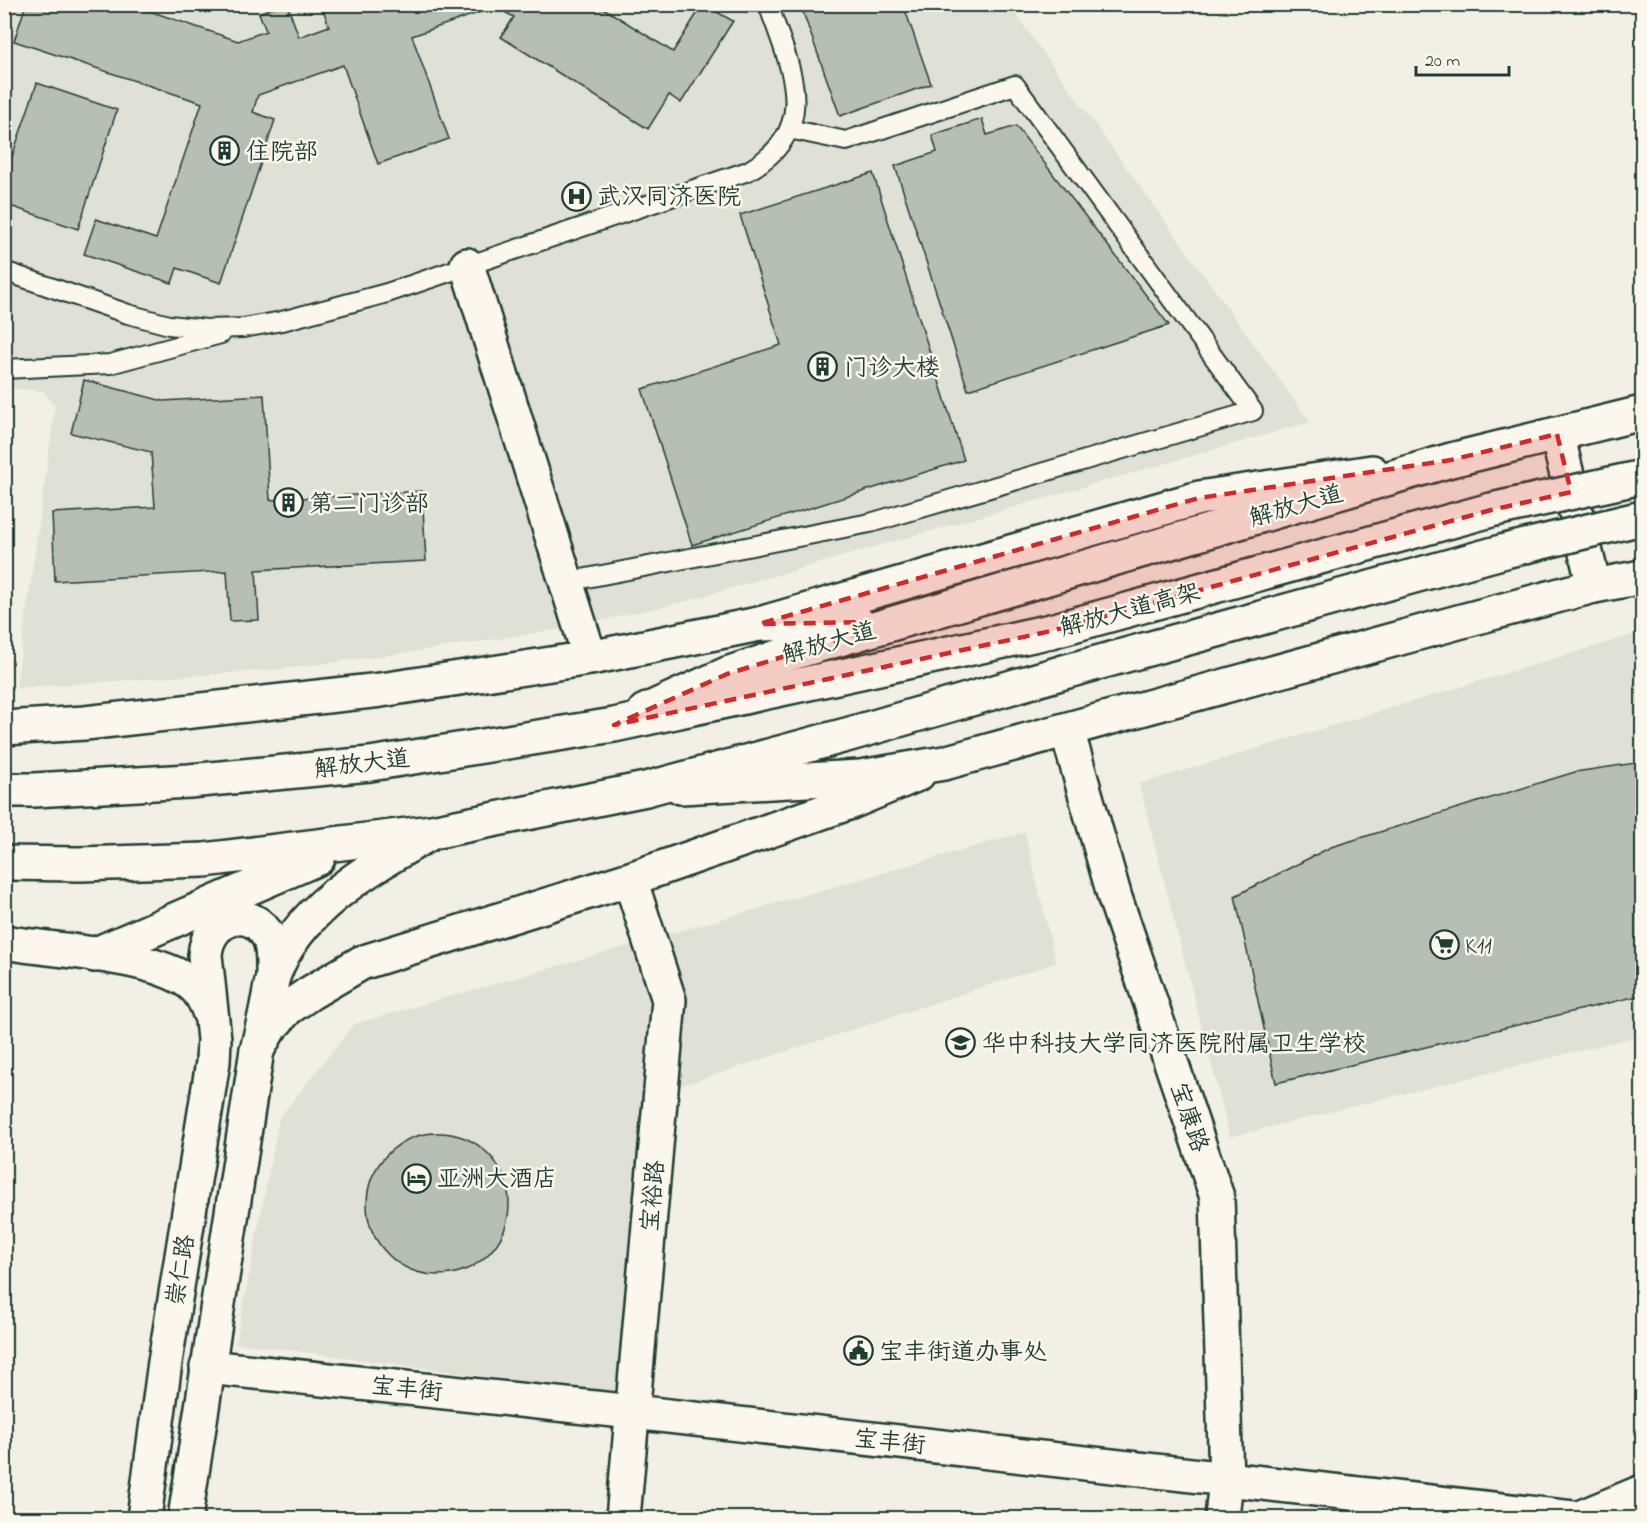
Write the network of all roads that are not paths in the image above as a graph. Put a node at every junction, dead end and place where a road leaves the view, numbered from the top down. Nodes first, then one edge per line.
1 (768, 4) edge
2 (789, 129) junction
3 (467, 265) junction
4 (4, 271) edge
5 (243, 328) junction
6 (4, 369) edge
7 (1642, 413) edge
8 (1557, 434) junction
9 (1451, 460) junction
10 (1642, 477) edge
11 (1642, 518) edge
12 (1642, 577) edge
13 (566, 582) junction
14 (1594, 586) junction
15 (901, 621) junction
16 (759, 624) junction
17 (590, 658) junction
18 (614, 725) junction
19 (4, 728) edge
20 (1066, 730) junction
21 (944, 763) junction
22 (646, 789) junction
23 (4, 790) edge
24 (432, 832) junction
25 (362, 842) junction
26 (4, 863) edge
27 (80, 864) junction
28 (4, 876) edge
29 (630, 879) junction
30 (4, 942) edge
31 (94, 955) junction
32 (273, 975) junction
33 (212, 1022) junction
34 (258, 1050) junction
35 (207, 1367) junction
36 (633, 1412) junction
37 (1226, 1479) junction
38 (1642, 1492) edge
39 (144, 1518) edge
40 (184, 1518) edge
41 (623, 1518) edge
42 (1222, 1518) edge
43 (1573, 1518) edge
44 (1580, 1518) edge

1 - 2 lane
2 - 3 lane
2 - 13 lane
3 - 5 lane
3 - 13 main road
4 - 5 lane
5 - 6 lane
7 - 8 main road, 解放大道
8 - 9 main road, 解放大道
8 - 14 main road
9 - 15 main road, 解放大道
9 - 16 main road
10 - 18 main road, 解放大道高架, bridge
11 - 22 main road, 解放大道高架, bridge
12 - 14 main road
13 - 17 main road
14 - 20 main road
15 - 16 main road
15 - 18 main road, 解放大道
16 - 17 main road
17 - 19 main road
18 - 23 main road, 解放大道
20 - 21 main road
20 - 37 main road, 宝康路
21 - 22 main road
21 - 29 main road
22 - 24 main road
24 - 25 main road
24 - 32 main road
25 - 27 main road
25 - 31 main road
26 - 27 main road
27 - 28 main road
29 - 34 main road
29 - 36 main road, 宝裕路
30 - 31 main road
31 - 33 main road
32 - 33 main road, 崇仁路
32 - 34 main road, 崇仁路
33 - 39 main road, 崇仁路
34 - 35 main road, 崇仁路
35 - 36 main road, 宝丰街
35 - 40 main road, 崇仁路
36 - 37 main road, 宝丰街
36 - 41 main road, 宝裕路
37 - 42 main road, 宝康路
37 - 43 main road, 宝丰街
38 - 44 main road

